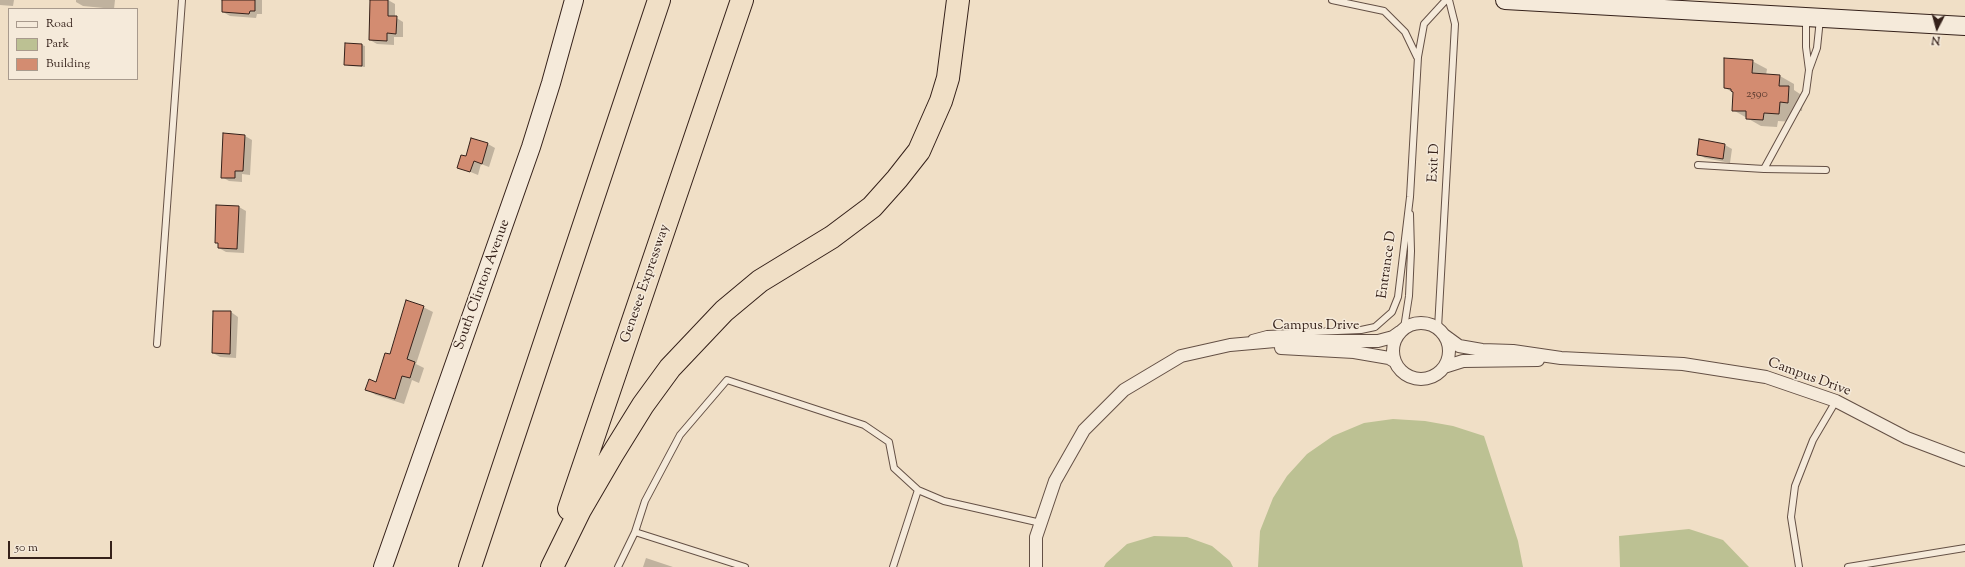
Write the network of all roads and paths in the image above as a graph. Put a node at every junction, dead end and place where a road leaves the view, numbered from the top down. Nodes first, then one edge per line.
1 (182, 0) edge
2 (574, 0) edge
3 (659, 0) edge
4 (742, 0) edge
5 (958, 0) edge
6 (1332, 0) edge
7 (1447, 0) edge
8 (1506, 0) edge
9 (1639, 3) edge
10 (1813, 17) junction
11 (1965, 26) edge
12 (1418, 57) junction
13 (1809, 70) junction
14 (1698, 165) dead end
15 (1764, 168) junction
16 (1826, 170) dead end
17 (1410, 196) junction
18 (1402, 330) junction
19 (1441, 331) junction
20 (157, 344) dead end
21 (1230, 345) junction
22 (1561, 358) junction
23 (1394, 361) junction
24 (1444, 367) junction
25 (1836, 402) junction
26 (1965, 460) edge
27 (918, 490) junction
28 (1041, 523) junction
29 (634, 532) junction
30 (1965, 548) edge
31 (383, 567) edge
32 (470, 567) edge
33 (551, 567) edge
34 (618, 567) edge
35 (746, 567) edge
36 (893, 567) edge
37 (1036, 567) edge
38 (1798, 567) edge
39 (1848, 567) edge

1 - 20 lane
2 - 31 street, South Clinton Avenue
3 - 32 highway
4 - 33 highway, Genesee Expressway
5 - 33 highway
6 - 12 lane
7 - 12 lane, Entrance D
7 - 19 lane, Exit D
8 - 9 street
9 - 10 street
10 - 11 street
10 - 13 lane
10 - 13 lane
12 - 17 lane, Entrance D
13 - 15 lane
14 - 15 lane
15 - 16 lane
17 - 18 lane, Entrance D
17 - 21 lane, Entrance D
18 - 19 street
18 - 21 street, Campus Drive
18 - 23 street
19 - 22 street, Campus Drive
19 - 24 street
21 - 23 street, Campus Drive
21 - 28 street, Campus Drive
22 - 24 street, Campus Drive
22 - 25 street, Campus Drive
23 - 24 street
25 - 26 street, Campus Drive
25 - 38 lane
27 - 28 lane
27 - 29 lane
27 - 36 lane
28 - 37 street, Campus Drive
29 - 34 lane
29 - 35 lane
30 - 39 lane

